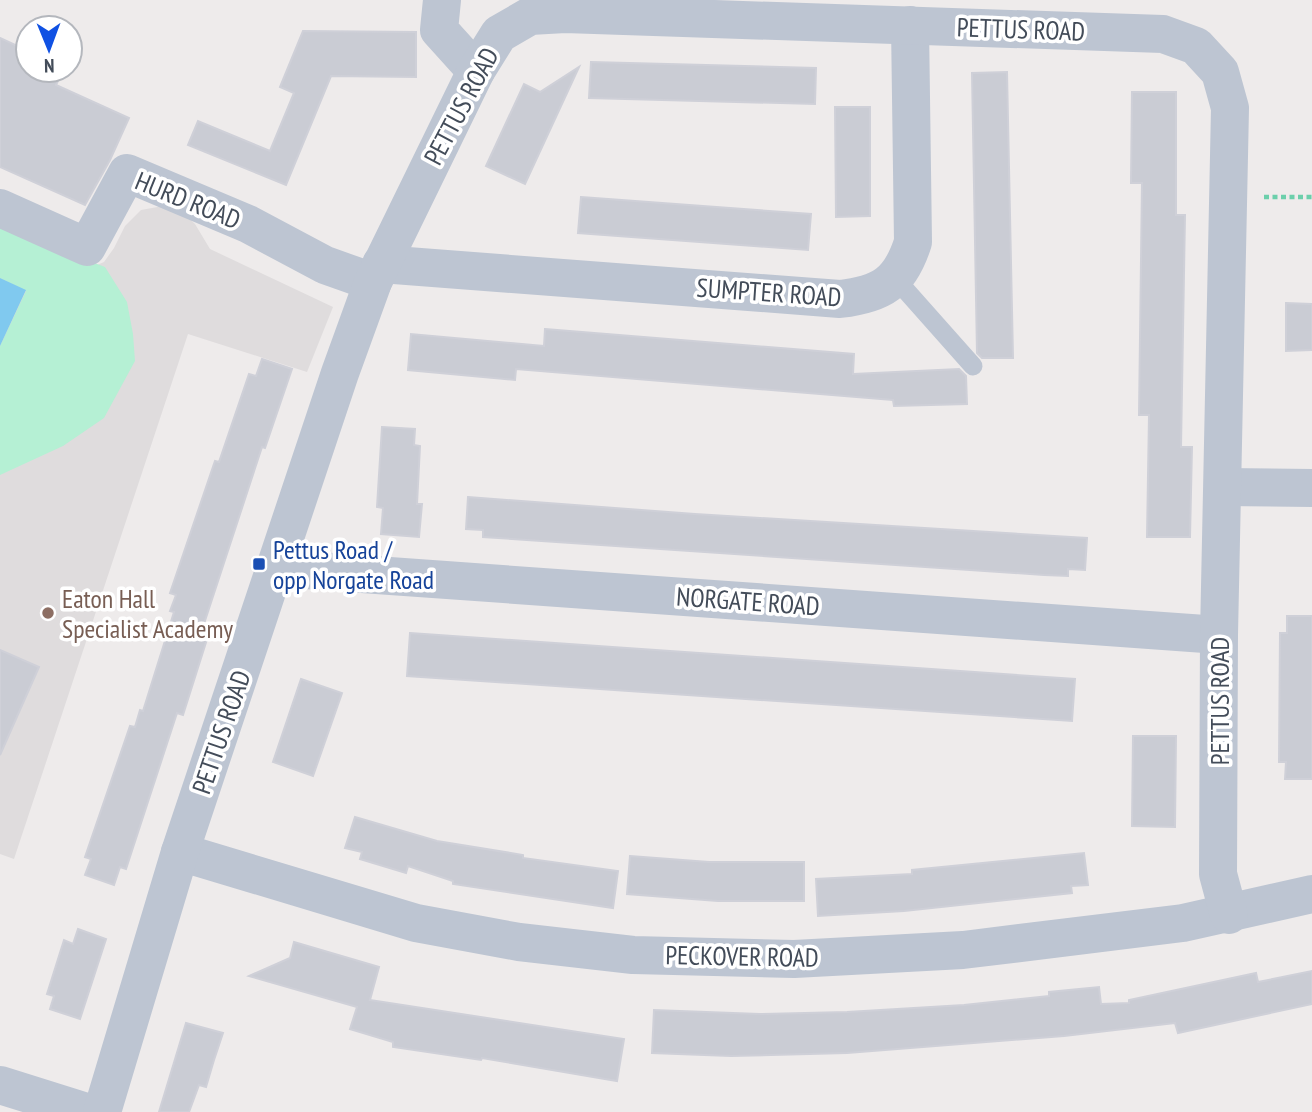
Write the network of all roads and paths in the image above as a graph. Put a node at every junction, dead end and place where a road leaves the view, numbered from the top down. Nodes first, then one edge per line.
1 (442, 0) edge
2 (910, 25) junction
3 (476, 71) junction
4 (1312, 197) edge
5 (1230, 198) junction
6 (0, 208) edge
7 (377, 273) junction
8 (894, 277) junction
9 (973, 366) dead end
10 (1223, 486) junction
11 (1312, 488) edge
12 (277, 568) junction
13 (1219, 635) junction
14 (180, 852) junction
15 (1312, 894) edge
16 (1229, 915) junction
17 (0, 1085) edge
18 (86, 1112) edge
19 (102, 1112) edge

1 - 3 street
2 - 3 street, PETTUS ROAD
2 - 5 street, PETTUS ROAD
2 - 8 street, SUMPTER ROAD
3 - 7 street, PETTUS ROAD
4 - 5 path
5 - 10 street, PETTUS ROAD
6 - 7 street, HURD ROAD
7 - 8 street, SUMPTER ROAD
7 - 12 street, PETTUS ROAD
8 - 9 lane
10 - 11 street
10 - 13 street, PETTUS ROAD
12 - 13 street, NORGATE ROAD
12 - 14 street, PETTUS ROAD
13 - 16 street, PETTUS ROAD
14 - 16 street, PECKOVER ROAD
14 - 19 street, PETTUS ROAD
15 - 16 street, PECKOVER ROAD
17 - 18 street

